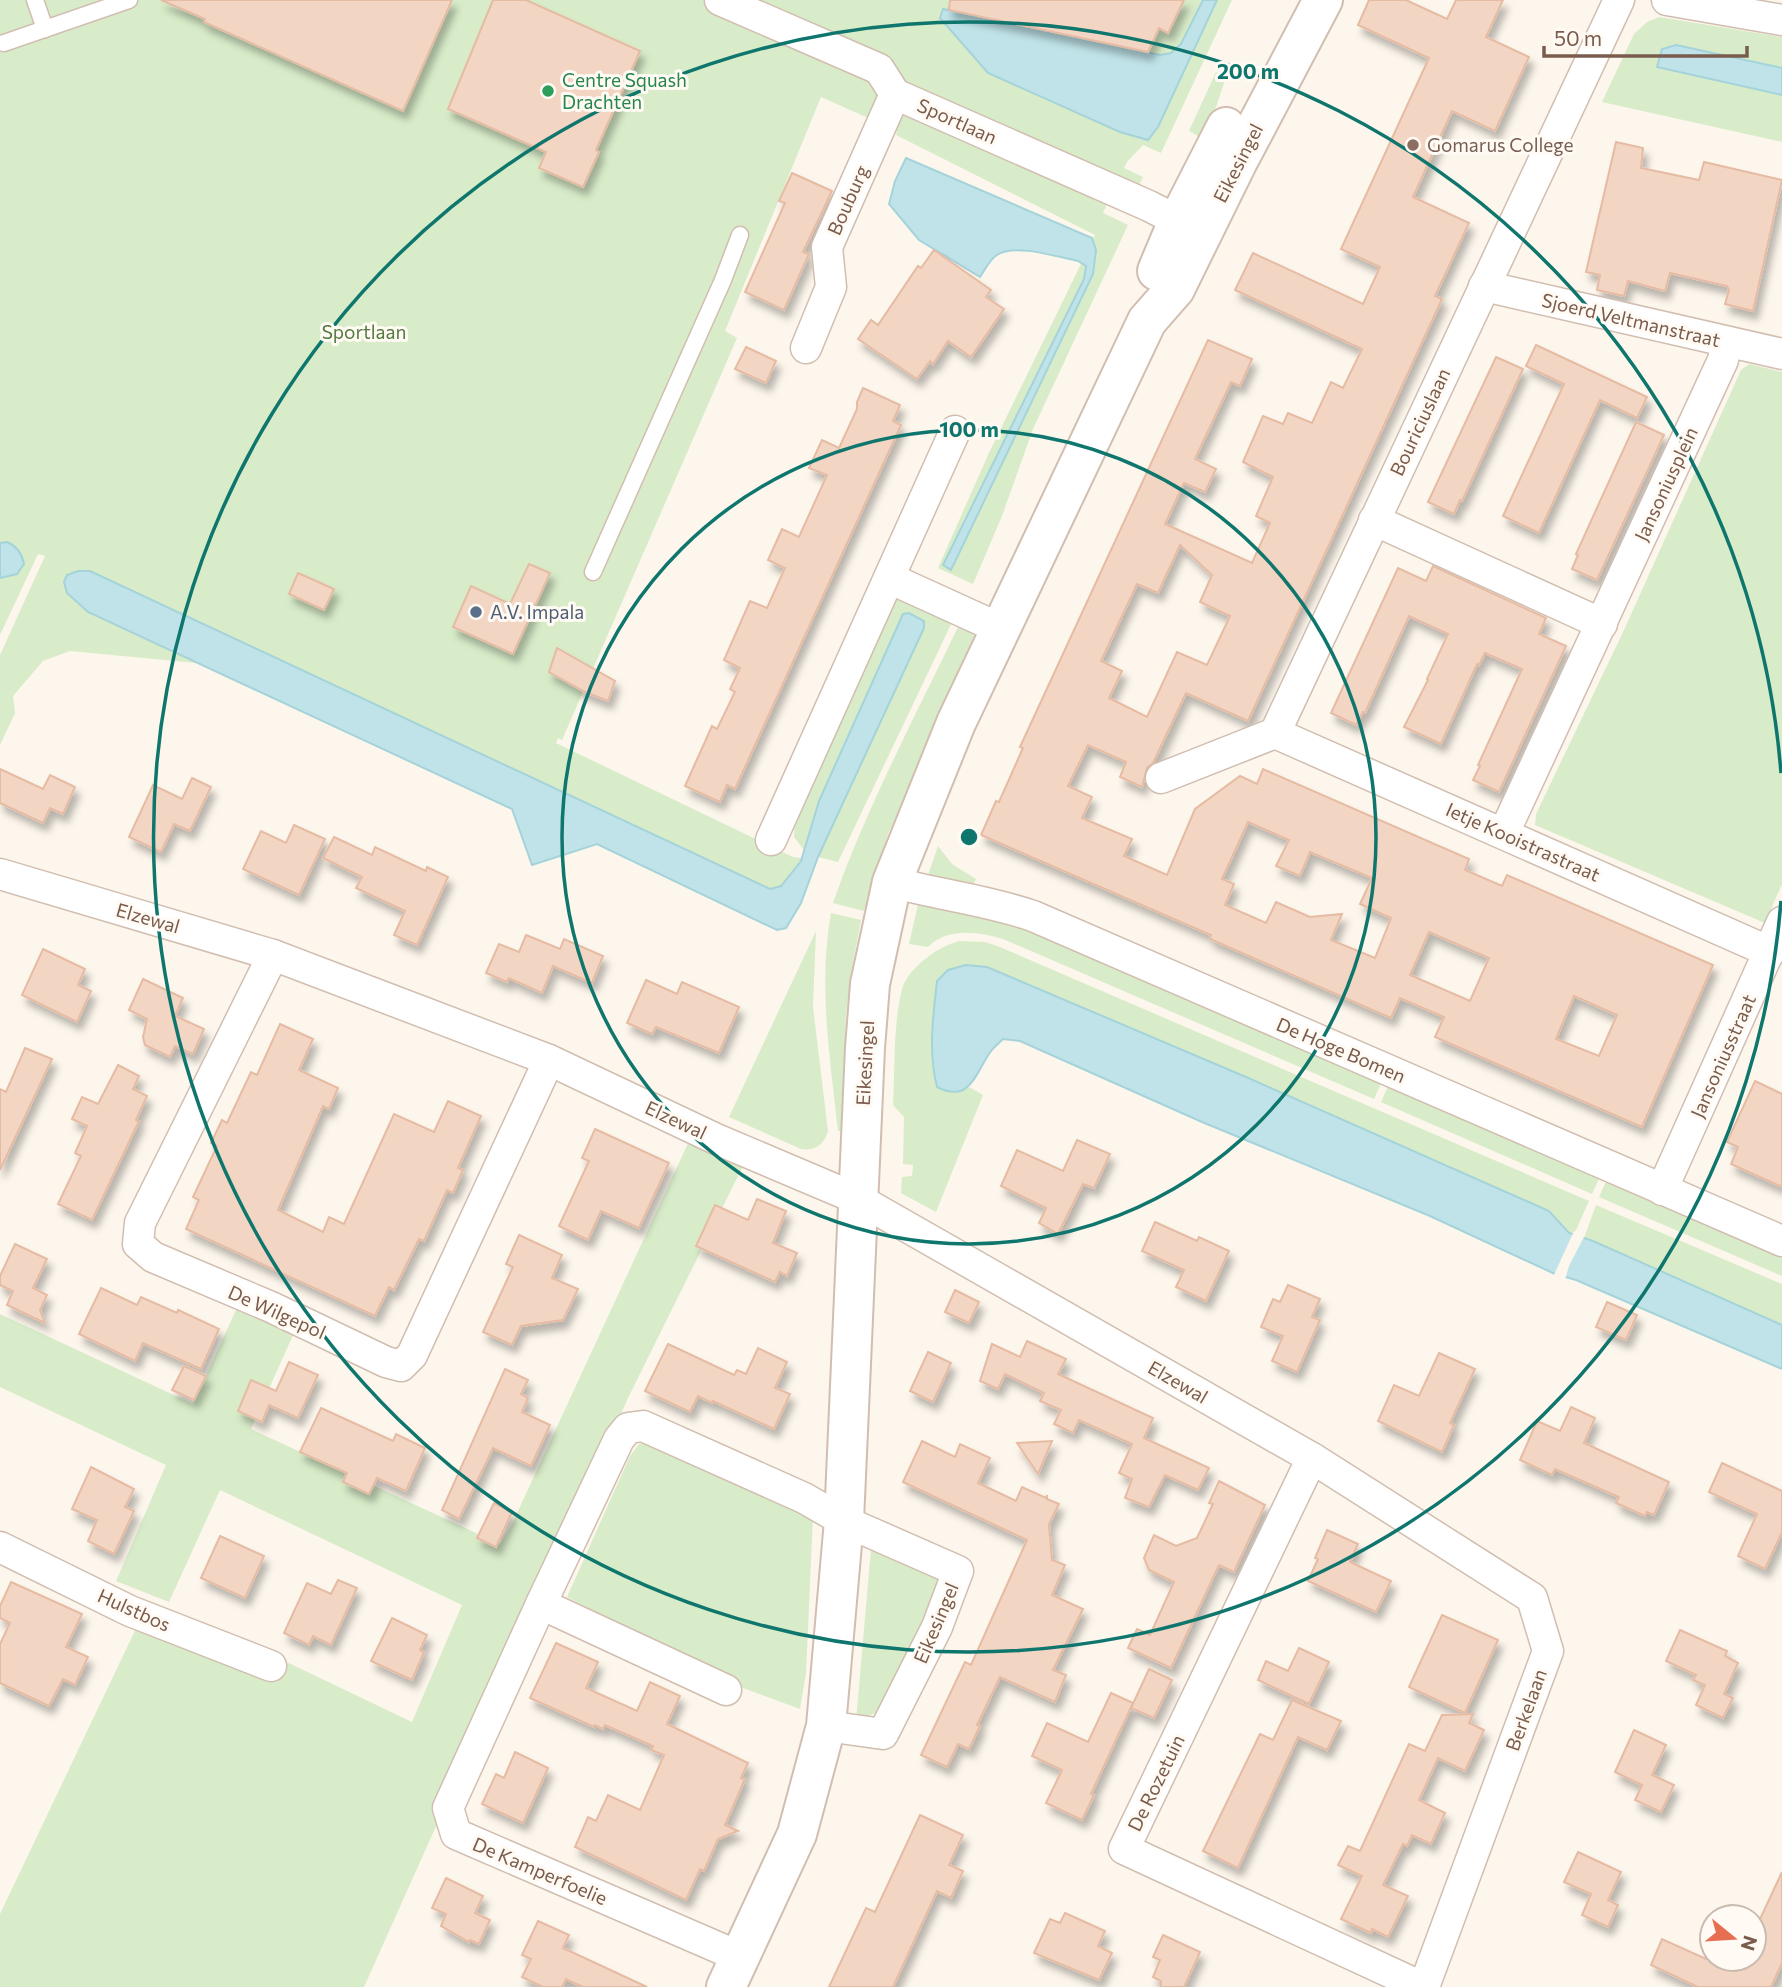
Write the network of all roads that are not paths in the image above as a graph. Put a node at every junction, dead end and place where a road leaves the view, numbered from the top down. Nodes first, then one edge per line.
1 (35, 0) edge
2 (129, 0) edge
3 (720, 0) edge
4 (1293, 0) edge
5 (1323, 0) edge
6 (1619, 0) edge
7 (1667, 0) edge
8 (1782, 20) edge
9 (45, 29) junction
10 (5, 43) dead end
11 (895, 94) junction
12 (1190, 227) junction
13 (740, 235) dead end
14 (1484, 286) junction
15 (1727, 342) junction
16 (806, 348) dead end
17 (1781, 348) edge
18 (955, 431) dead end
19 (1374, 520) junction
20 (593, 572) dead end
21 (889, 578) junction
22 (1602, 624) junction
23 (1001, 629) junction
24 (1276, 733) junction
25 (1161, 778) dead end
26 (1504, 832) junction
27 (771, 840) dead end
28 (0, 874) edge
29 (892, 882) junction
30 (1782, 922) edge
31 (1770, 952) junction
32 (273, 955) junction
33 (549, 1060) junction
34 (1662, 1189) junction
35 (860, 1200) junction
36 (1782, 1241) edge
37 (1312, 1458) junction
38 (844, 1521) junction
39 (0, 1547) edge
40 (541, 1604) junction
41 (271, 1666) dead end
42 (726, 1690) dead end
43 (826, 1726) junction
44 (733, 1972) edge
45 (1423, 1987) edge

1 - 9 lane
2 - 9 lane
3 - 11 street, Sportlaan
4 - 12 street, Eikesingel
5 - 12 street, Eikesingel
6 - 14 street, Bouriciuslaan
7 - 8 street
9 - 10 lane
11 - 12 street, Sportlaan
11 - 16 street, Bouburg
12 - 23 street, Eikesingel
13 - 20 lane
14 - 15 street, Sjoerd Veltmanstraat
14 - 19 street, Bouriciuslaan
15 - 17 street, Sjoerd Veltmanstraat
15 - 22 street, Jansoniusplein
18 - 21 street
19 - 22 street
19 - 24 street, Bouriciuslaan
21 - 23 street
21 - 27 street
22 - 26 street, Jansoniusplein
23 - 29 street, Eikesingel
24 - 25 street
24 - 26 street, Ietje Kooistrastraat
26 - 31 street, Ietje Kooistrastraat
28 - 32 street, Elzewal
29 - 34 street, De Hoge Bomen
29 - 35 street, Eikesingel
30 - 31 street, Jansoniusstraat
31 - 34 street, Jansoniusstraat
32 - 33 street, Elzewal
32 - 33 street, De Wilgepol
33 - 35 street, Elzewal
34 - 36 street, De Hoge Bomen
35 - 37 street, Elzewal
35 - 38 street, Eikesingel
37 - 45 street, Berkelaan
37 - 45 street, De Rozetuin
38 - 40 street, De Kamperfoelie
38 - 43 street, Eikesingel
38 - 43 street, Eikesingel
39 - 41 street, Hulstbos
40 - 42 street
40 - 44 street, De Kamperfoelie
43 - 44 street, Eikesingel

